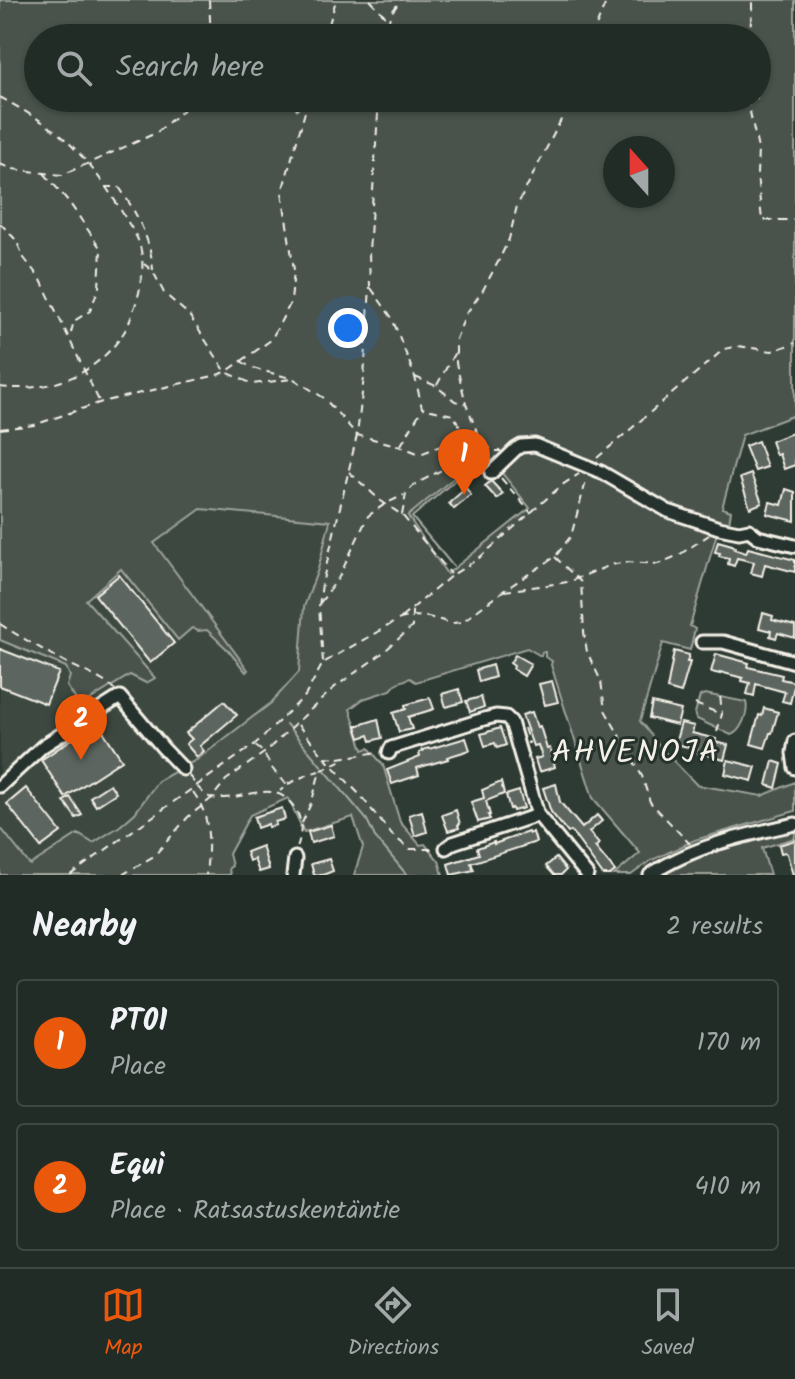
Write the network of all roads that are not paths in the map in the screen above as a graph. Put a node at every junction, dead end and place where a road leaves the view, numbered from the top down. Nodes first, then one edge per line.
1 (493, 472) road end
2 (795, 546) edge
3 (702, 642) dead end
4 (795, 662) edge
5 (795, 741) edge
6 (389, 753) road end
7 (795, 768) edge
8 (183, 769) road end
9 (0, 786) edge
10 (538, 815) junction
11 (795, 824) edge
12 (446, 848) road end
13 (295, 858) road end
14 (293, 875) edge
15 (587, 875) edge
16 (650, 875) edge

1 - 2 street
3 - 4 street
5 - 7 street
6 - 10 street
8 - 9 street
10 - 12 street
10 - 15 street
11 - 16 street
13 - 14 street

